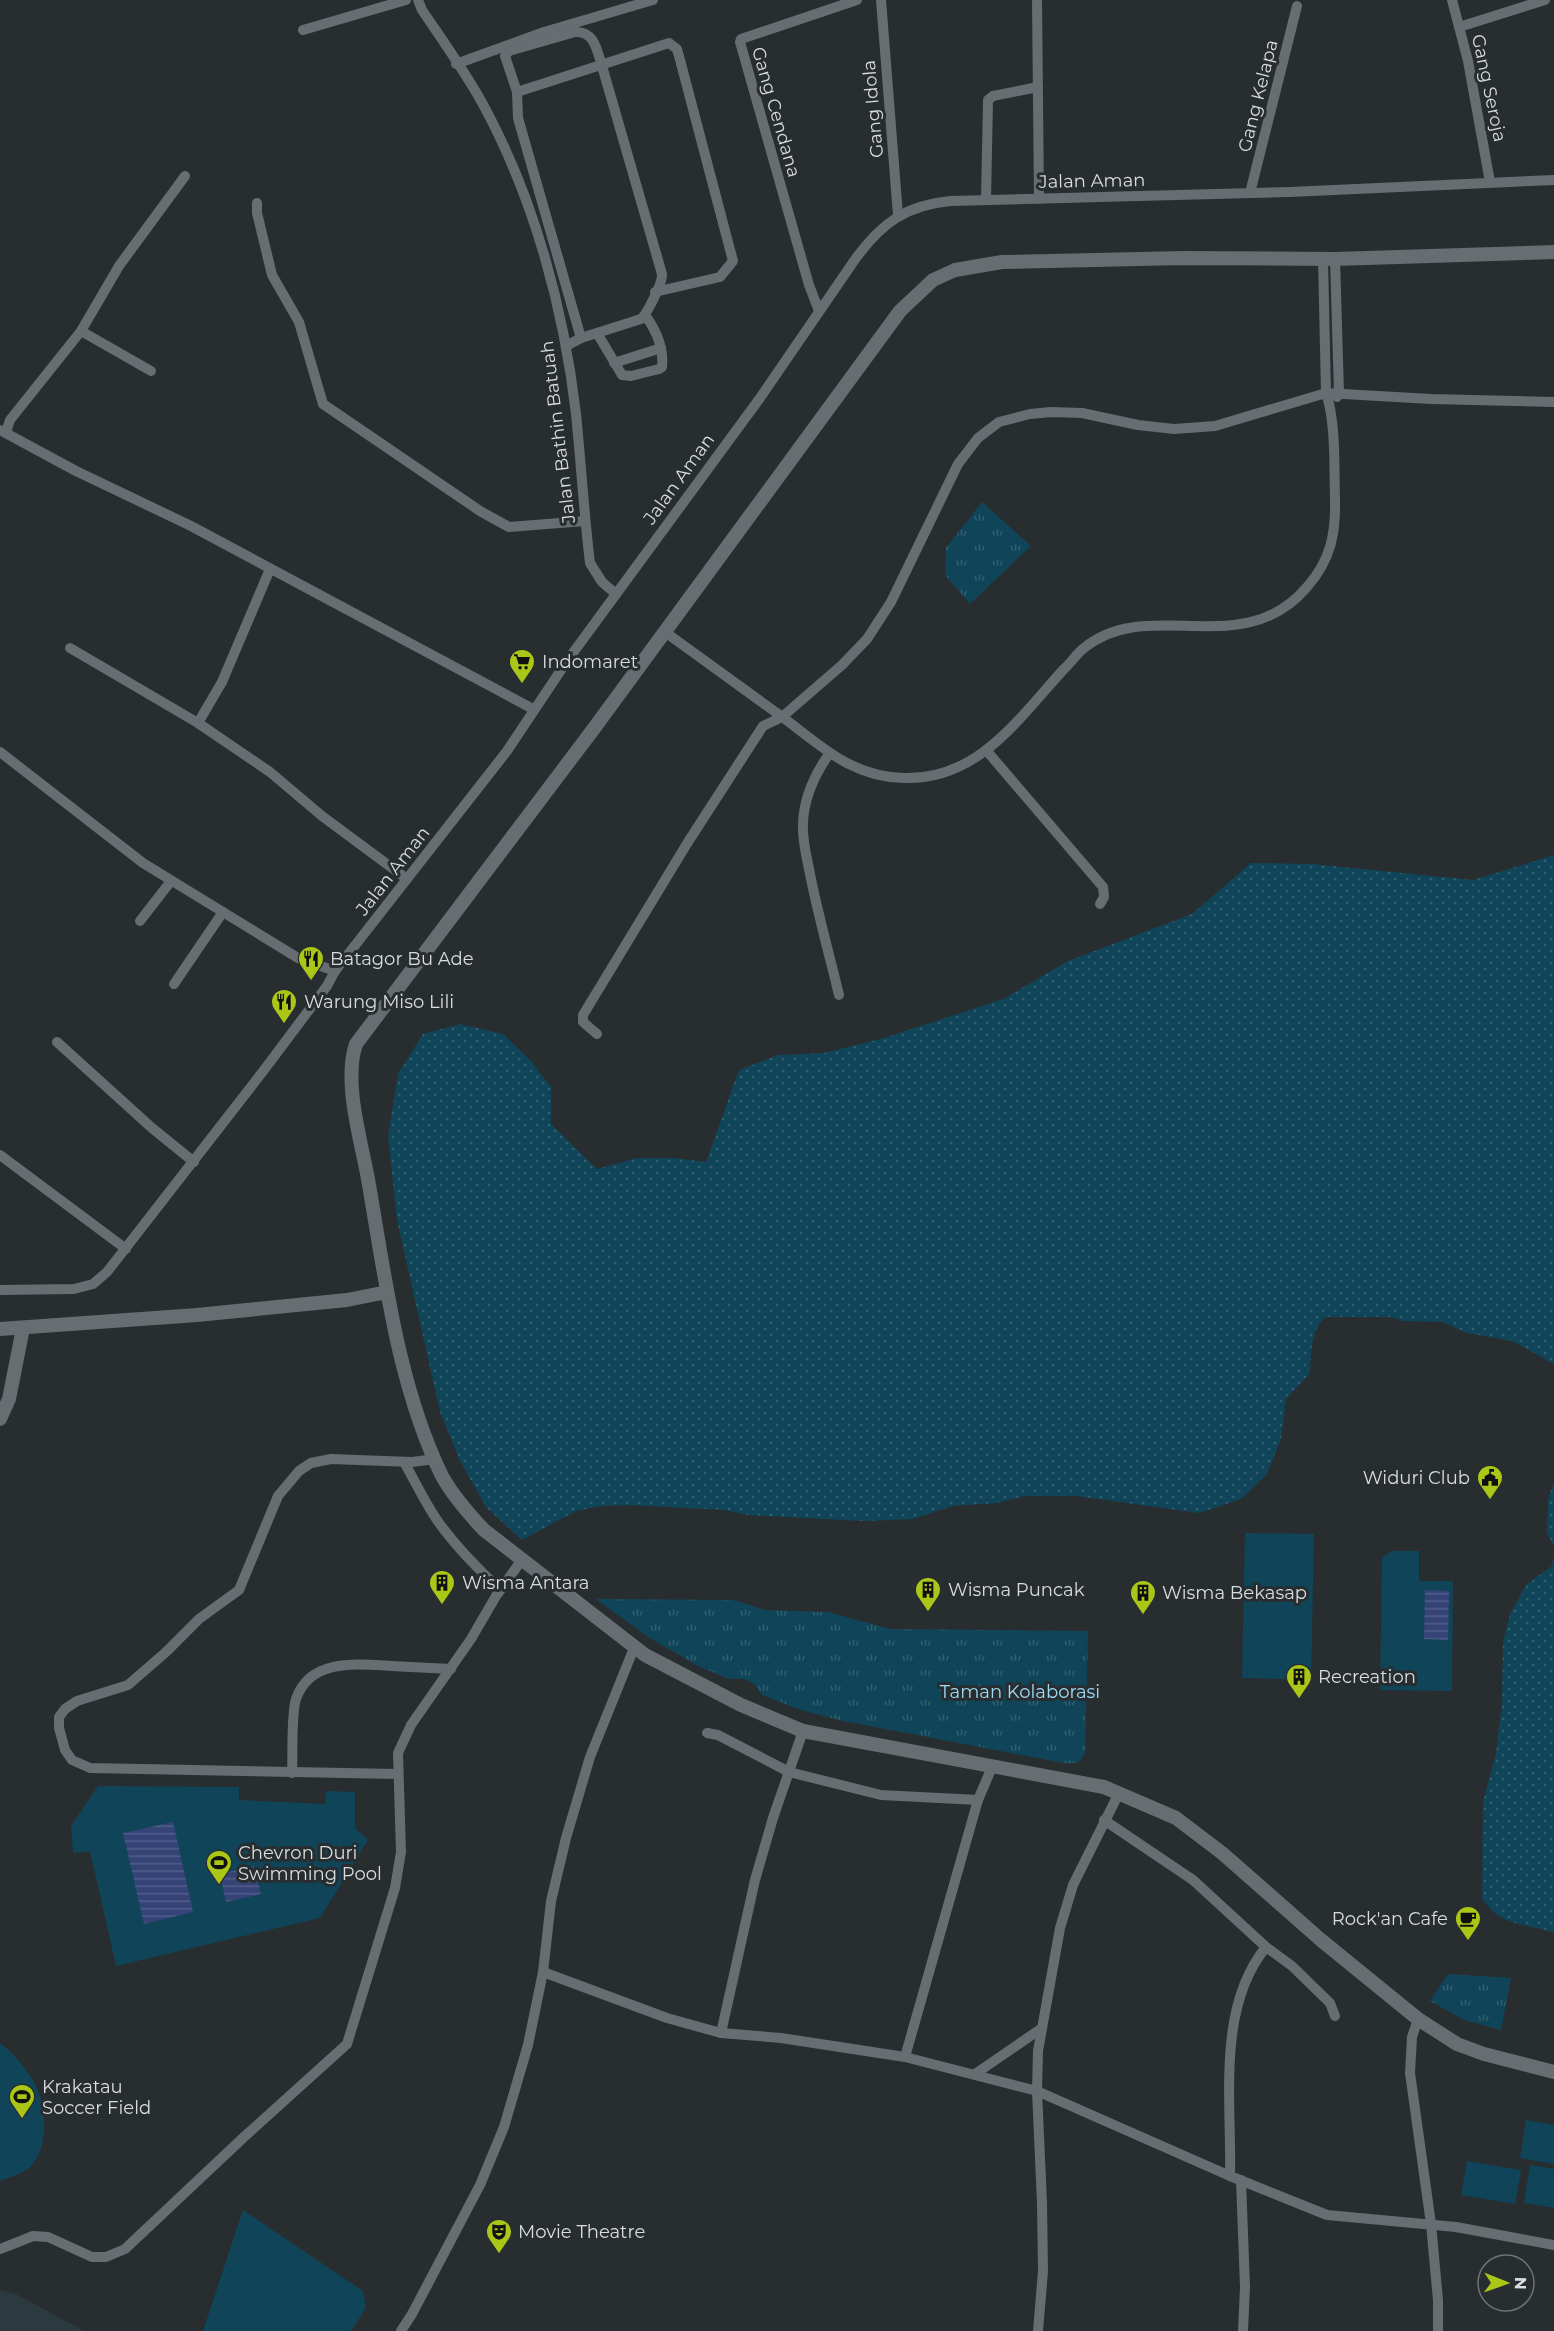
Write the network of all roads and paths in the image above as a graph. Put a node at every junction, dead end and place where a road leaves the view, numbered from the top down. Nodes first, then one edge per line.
1 (406, 0) edge
2 (418, 0) edge
3 (653, 0) edge
4 (857, 0) edge
5 (881, 0) edge
6 (1037, 0) edge
7 (1452, 0) edge
8 (1545, 0) edge
9 (821, 5) edge
10 (1297, 6) dead end
11 (1459, 27) junction
12 (303, 30) dead end
13 (456, 64) junction
14 (602, 66) junction
15 (1038, 87) junction
16 (518, 92) junction
17 (185, 176) dead end
18 (1554, 180) edge
19 (1490, 183) junction
20 (1250, 194) junction
21 (1039, 199) junction
22 (986, 200) junction
23 (257, 203) dead end
24 (898, 215) junction
25 (1554, 252) edge
26 (1329, 259) junction
27 (655, 292) junction
28 (819, 311) junction
29 (645, 315) junction
30 (81, 331) junction
31 (597, 333) junction
32 (581, 338) junction
33 (566, 346) junction
34 (661, 348) junction
35 (614, 363) junction
36 (152, 371) dead end
37 (1326, 393) junction
38 (1339, 393) junction
39 (1554, 402) edge
40 (1331, 408) junction
41 (3, 431) edge
42 (585, 521) junction
43 (270, 569) junction
44 (616, 594) junction
45 (664, 632) junction
46 (70, 648) dead end
47 (533, 709) junction
48 (782, 717) junction
49 (198, 723) junction
50 (986, 750) junction
51 (0, 752) edge
52 (829, 754) junction
53 (406, 879) junction
54 (171, 881) junction
55 (1100, 904) dead end
56 (223, 912) junction
57 (140, 921) dead end
58 (335, 971) junction
59 (174, 984) dead end
60 (840, 995) dead end
61 (597, 1034) dead end
62 (57, 1042) dead end
63 (0, 1155) edge
64 (194, 1162) junction
65 (126, 1249) junction
66 (0, 1290) edge
67 (387, 1292) junction
68 (23, 1328) junction
69 (0, 1329) edge
70 (0, 1419) edge
71 (435, 1459) junction
72 (404, 1462) junction
73 (521, 1561) junction
74 (500, 1590) junction
75 (634, 1647) junction
76 (451, 1668) junction
77 (803, 1731) junction
78 (707, 1733) dead end
79 (992, 1767) junction
80 (789, 1772) junction
81 (292, 1773) junction
82 (398, 1774) junction
83 (1119, 1792) junction
84 (978, 1800) junction
85 (1104, 1820) junction
86 (1266, 1947) junction
87 (543, 1972) junction
88 (1335, 2016) dead end
89 (1418, 2019) junction
90 (1042, 2028) junction
91 (721, 2033) junction
92 (905, 2057) junction
93 (1554, 2072) edge
94 (975, 2074) junction
95 (1037, 2091) junction
96 (1230, 2176) junction
97 (1241, 2180) junction
98 (1431, 2224) junction
99 (1554, 2245) edge
100 (0, 2249) edge
101 (401, 2331) edge
102 (1038, 2331) edge
103 (1243, 2331) edge
104 (1438, 2331) edge

1 - 12 street
2 - 13 street, Jalan Bathin Batuah
3 - 13 street
4 - 9 street, Gang Cendana
5 - 24 street, Gang Idola
6 - 15 street
7 - 11 street, Gang Seroja
8 - 11 street
9 - 28 street, Gang Cendana
10 - 20 street, Gang Kelapa
11 - 19 street, Gang Seroja
13 - 33 street, Jalan Bathin Batuah
14 - 16 street
14 - 16 street
14 - 27 street
14 - 27 street
15 - 21 street
15 - 22 street
16 - 32 street
17 - 30 street
18 - 19 street, Jalan Aman
19 - 20 street, Jalan Aman
20 - 21 street, Jalan Aman
21 - 22 street, Jalan Aman
22 - 24 street, Jalan Aman
23 - 42 street
24 - 28 street, Jalan Aman
25 - 26 street
26 - 37 street
26 - 38 street
26 - 45 street
27 - 29 street
28 - 44 street, Jalan Aman
29 - 31 street
29 - 34 street
30 - 36 street
30 - 41 street
31 - 32 street
31 - 35 street
32 - 33 street
33 - 42 street, Jalan Bathin Batuah
34 - 35 street
34 - 35 street
37 - 38 street
37 - 40 street
37 - 48 street
38 - 39 street
38 - 40 street
40 - 50 street
41 - 43 street
42 - 44 street, Jalan Bathin Batuah
43 - 47 street
43 - 49 street
44 - 47 street, Jalan Aman
45 - 48 street
45 - 67 street
46 - 49 street
47 - 53 street, Jalan Aman
48 - 52 street
48 - 61 street
49 - 53 street
50 - 52 street
50 - 55 street
51 - 54 street
52 - 60 street
53 - 58 street, Jalan Aman
54 - 56 street
54 - 57 street
56 - 58 street
56 - 59 street
58 - 64 street, Jalan Aman
62 - 64 street
63 - 65 street
64 - 65 street, Jalan Aman
65 - 66 street, Jalan Aman
67 - 68 street
67 - 71 street
68 - 69 street
68 - 70 street
71 - 72 street
71 - 73 street
72 - 74 street
72 - 81 street
73 - 74 street
73 - 75 street
74 - 76 street
75 - 77 street
75 - 87 street
76 - 81 street
76 - 82 street
77 - 79 street
77 - 80 street
78 - 80 street
79 - 83 street
79 - 84 street
80 - 84 street
80 - 91 street
81 - 82 street
82 - 100 street
83 - 85 street
83 - 89 street
84 - 92 street
85 - 86 street
85 - 90 street
86 - 88 street
86 - 96 street
87 - 91 street
87 - 101 street
89 - 93 street
89 - 98 street
90 - 94 street
90 - 95 street
91 - 92 street
92 - 94 street
94 - 95 street
95 - 96 street
95 - 102 street
96 - 97 street
97 - 98 street
97 - 103 street
98 - 99 street
98 - 104 street

